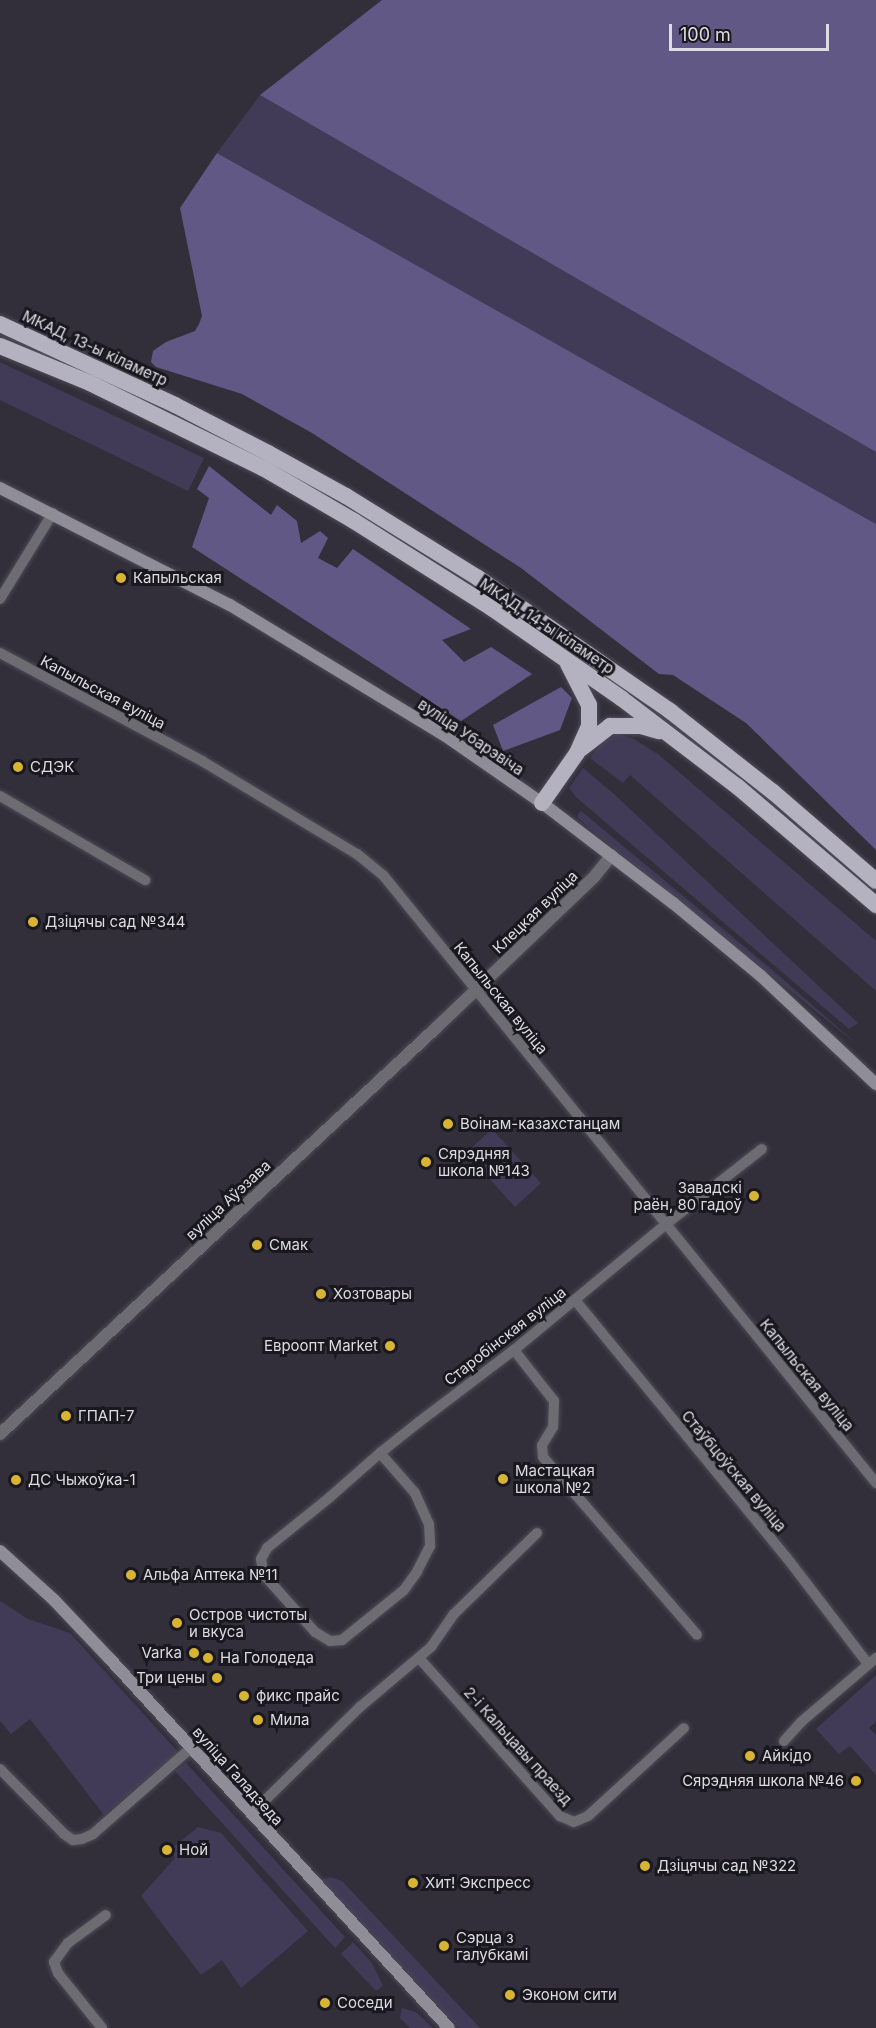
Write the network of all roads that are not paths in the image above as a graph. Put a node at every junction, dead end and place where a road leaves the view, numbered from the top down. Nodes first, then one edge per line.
1 (0, 324) edge
2 (0, 346) edge
3 (176, 405) joint
4 (0, 488) edge
5 (53, 513) junction
6 (0, 599) edge
7 (0, 653) edge
8 (564, 658) junction
9 (669, 735) junction
10 (577, 753) junction
11 (0, 796) edge
12 (542, 803) junction
13 (612, 855) junction
14 (146, 880) dead end
15 (876, 881) edge
16 (876, 904) edge
17 (477, 988) junction
18 (876, 1084) edge
19 (762, 1149) dead end
20 (665, 1225) junction
21 (575, 1300) junction
22 (514, 1350) junction
23 (0, 1434) edge
24 (380, 1454) junction
25 (876, 1483) edge
26 (537, 1533) dead end
27 (0, 1551) edge
28 (697, 1635) dead end
29 (419, 1658) junction
30 (872, 1661) edge
31 (684, 1728) dead end
32 (784, 1741) dead end
33 (192, 1747) junction
34 (0, 1768) edge
35 (252, 1814) junction
36 (106, 1915) dead end
37 (102, 2028) edge
38 (448, 2028) edge

1 - 3 highway, МКАД, 13-ы кіламетр
2 - 8 highway, МКАД, 14-ы кіламетр
3 - 15 highway, МКАД, 14-ы кіламетр
4 - 5 main road, вуліца Убарэвіча
5 - 6 street
5 - 12 main road, вуліца Убарэвіча
7 - 17 street, Капыльская вуліца
8 - 9 highway, МКАД, 14-ы кіламетр
8 - 10 highway
9 - 10 highway
9 - 16 highway, МКАД, 14-ы кіламетр
10 - 12 highway
11 - 14 street
12 - 13 main road, вуліца Убарэвіча
13 - 17 street, Клецкая вуліца
13 - 18 main road, вуліца Убарэвіча
17 - 20 street, Капыльская вуліца
17 - 23 street, вуліца Аўэзава
19 - 20 street, Старобінская вуліца
20 - 21 street, Старобінская вуліца
20 - 25 street, Капыльская вуліца
21 - 22 street, Старобінская вуліца
21 - 30 street, Стаўбцоўская вуліца
22 - 24 street, Старобінская вуліца
22 - 28 street
24 - 24 street, Старобінская вуліца
26 - 29 street
27 - 33 main road, вуліца Галадзеда
29 - 31 street, 2-і Кальцавы праезд
29 - 35 street
30 - 32 street
33 - 34 street
33 - 35 main road, вуліца Галадзеда
35 - 38 main road, вуліца Галадзеда
36 - 37 street

